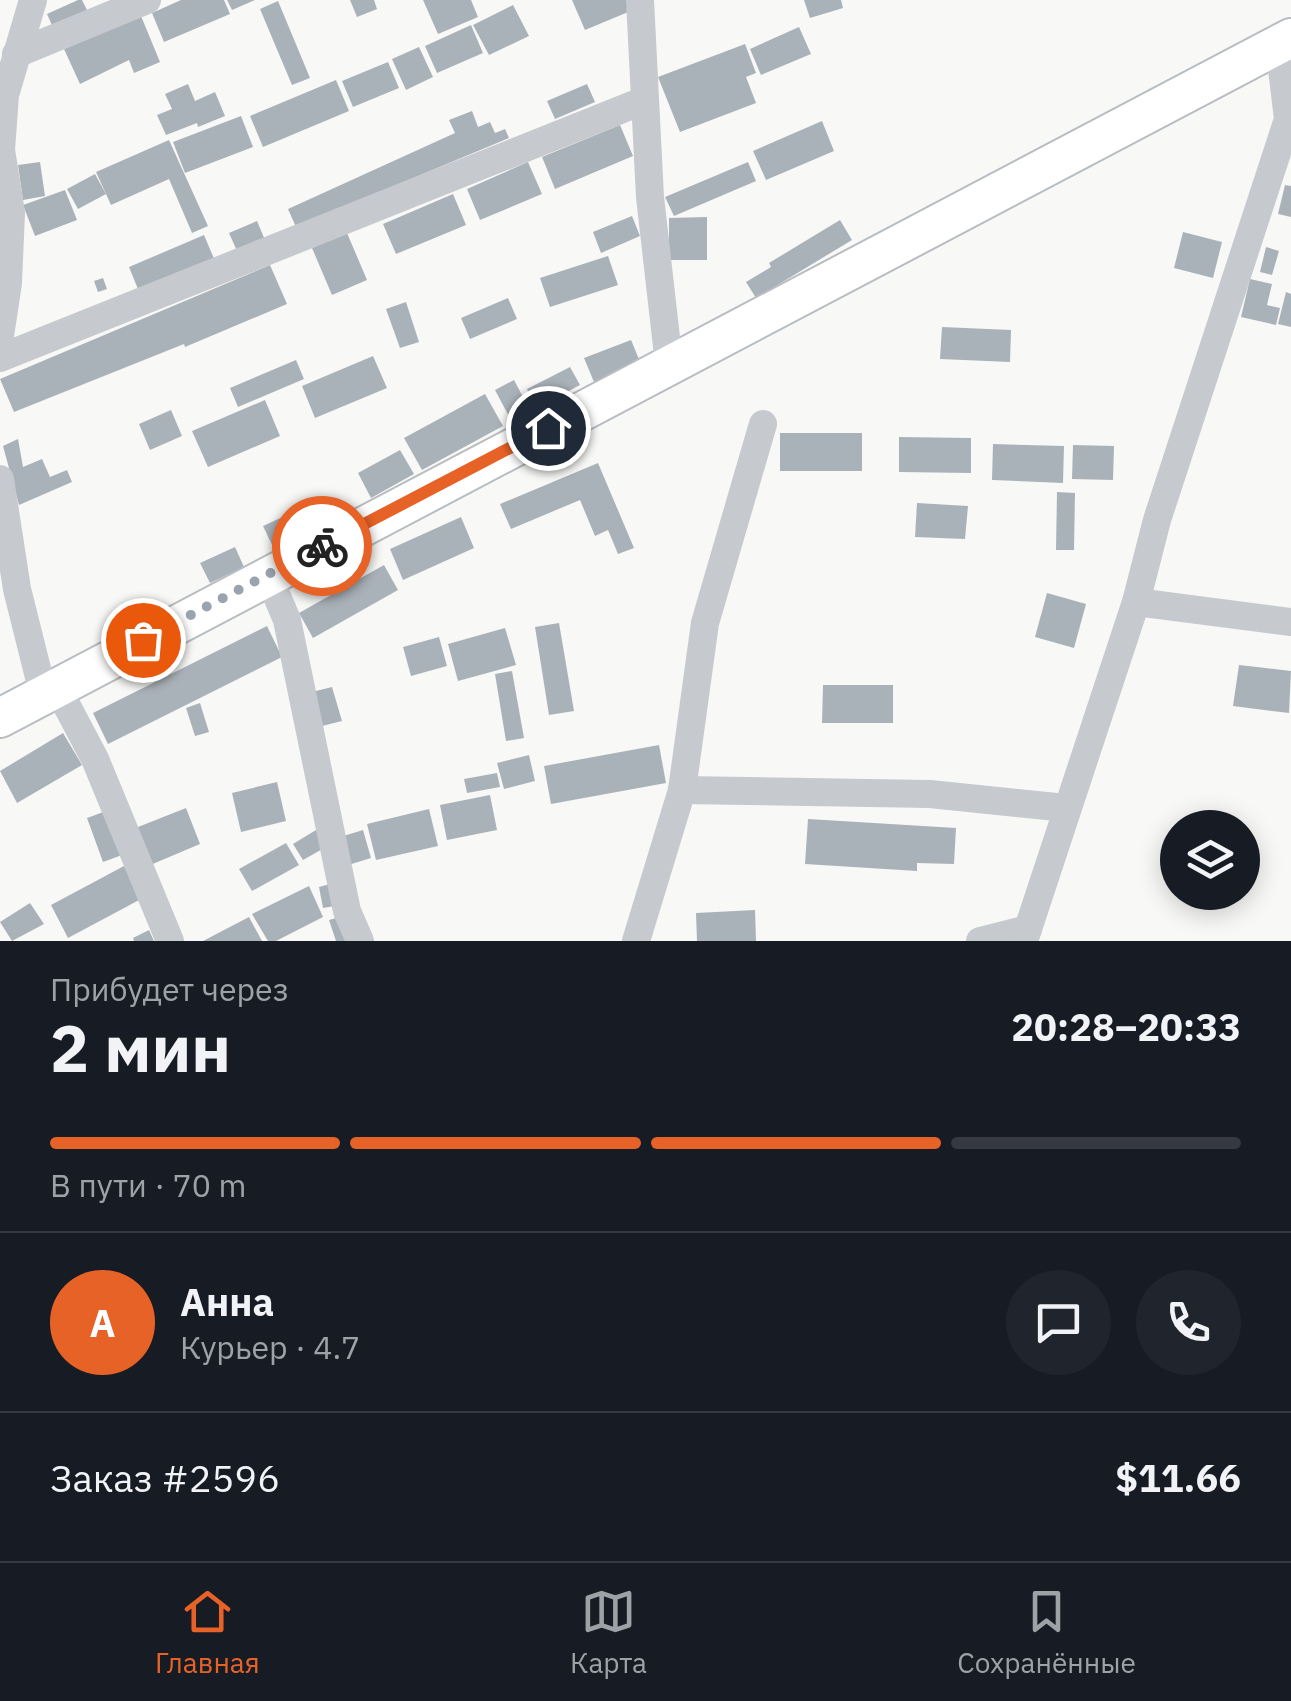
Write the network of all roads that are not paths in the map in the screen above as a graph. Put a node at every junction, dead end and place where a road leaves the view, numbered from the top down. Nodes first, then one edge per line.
1 (33, 0) edge
2 (147, 0) edge
3 (640, 0) edge
4 (1285, 41) edge
5 (16, 54) junction
6 (645, 100) junction
7 (0, 336) edge
8 (0, 358) edge
9 (668, 364) junction
10 (763, 424) dead end
11 (0, 478) edge
12 (268, 575) junction
13 (1136, 602) junction
14 (1291, 622) edge
15 (51, 693) junction
16 (0, 718) edge
17 (682, 790) junction
18 (1066, 808) junction
19 (1026, 935) edge
20 (170, 941) edge
21 (360, 941) edge
22 (636, 941) edge
23 (980, 941) edge

1 - 5 street
2 - 5 street
3 - 6 street
4 - 9 street
4 - 13 street
5 - 7 street
6 - 8 street
6 - 9 street
9 - 12 street
10 - 17 street
11 - 15 street
12 - 15 street
12 - 21 street
13 - 14 street
13 - 18 street
15 - 16 street
15 - 20 street
17 - 18 street
17 - 22 street
18 - 19 street
19 - 23 street

